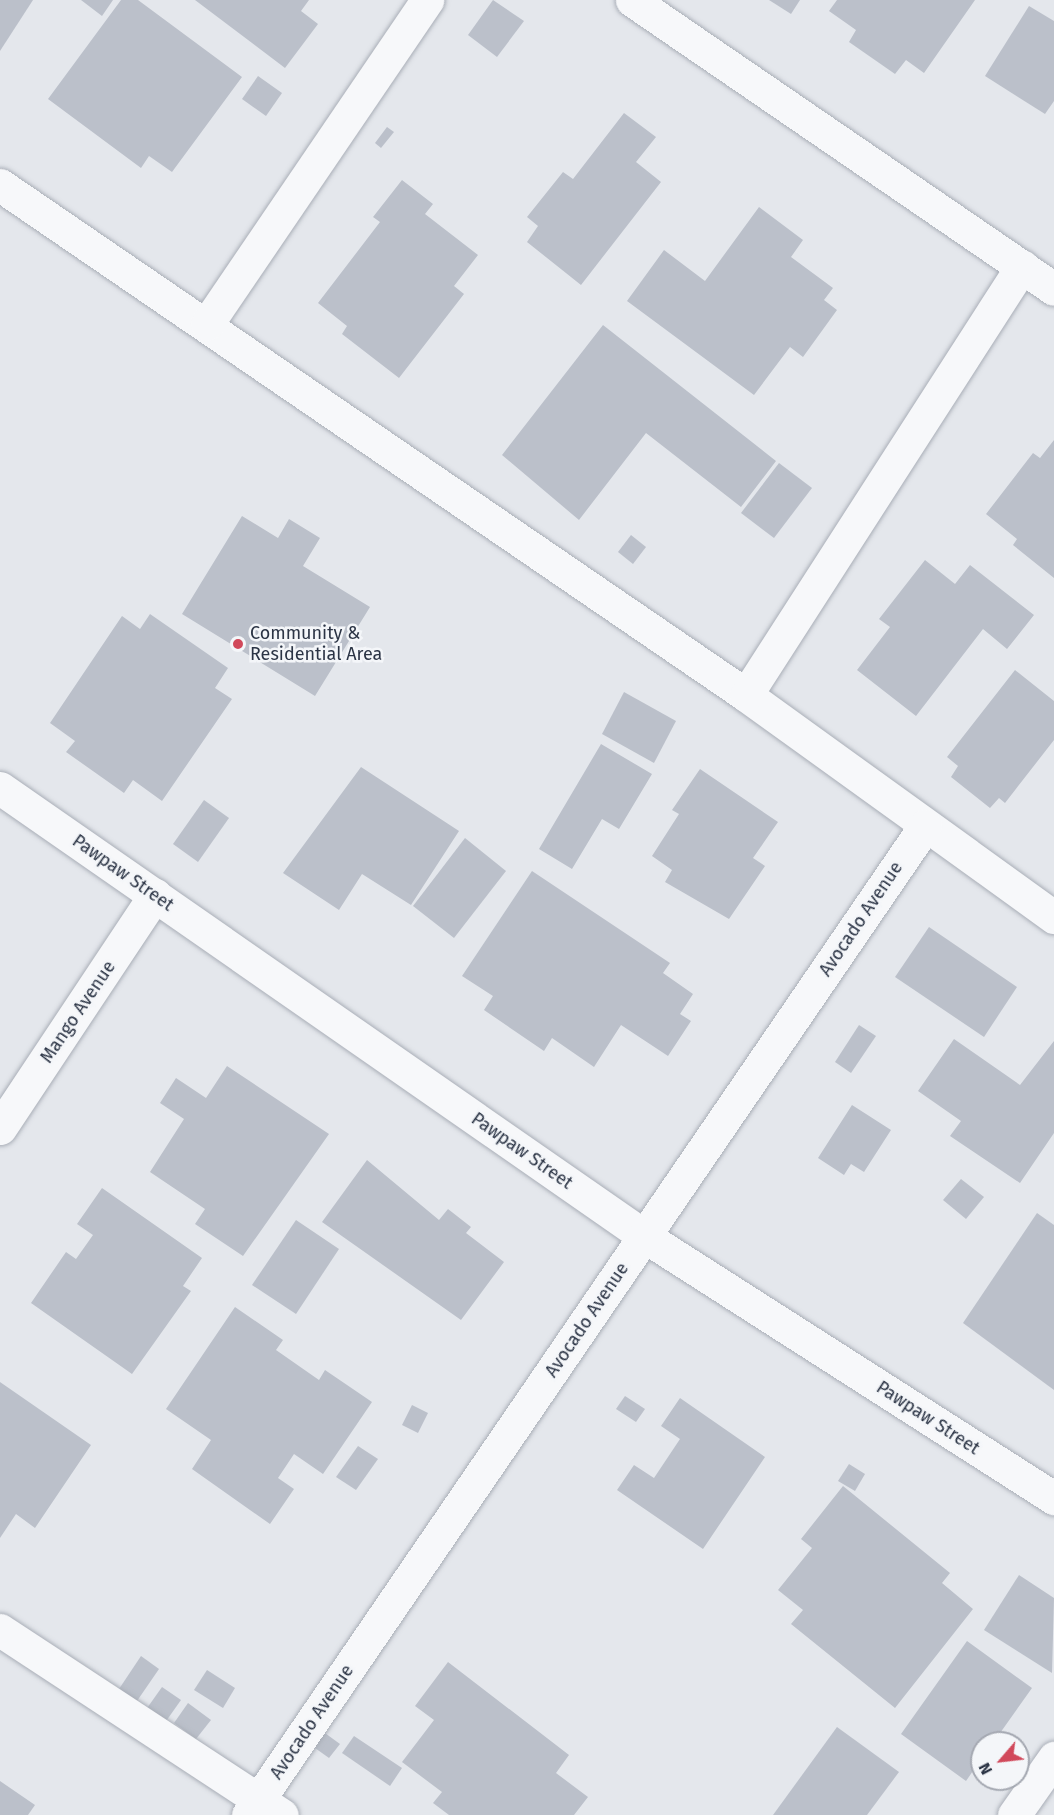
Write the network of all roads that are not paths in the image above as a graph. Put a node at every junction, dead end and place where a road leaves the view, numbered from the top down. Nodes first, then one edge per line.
1 (427, 0) edge
2 (633, 0) edge
3 (0, 185) edge
4 (1022, 266) junction
5 (1054, 289) edge
6 (207, 324) junction
7 (746, 695) junction
8 (0, 788) edge
9 (925, 826) junction
10 (155, 895) junction
11 (1054, 917) edge
12 (0, 1128) edge
13 (645, 1236) junction
14 (1054, 1498) edge
15 (0, 1630) edge
16 (1054, 1758) edge
17 (263, 1810) edge
18 (1014, 1815) edge

1 - 6 street
2 - 4 street
3 - 6 street
4 - 5 street
4 - 7 street
6 - 7 street
7 - 9 street
8 - 10 street, Pawpaw Street
9 - 11 street
9 - 13 street, Avocado Avenue
10 - 12 street, Mango Avenue
10 - 13 street, Pawpaw Street
13 - 14 street, Pawpaw Street
13 - 17 street, Avocado Avenue
15 - 17 street
16 - 18 street

